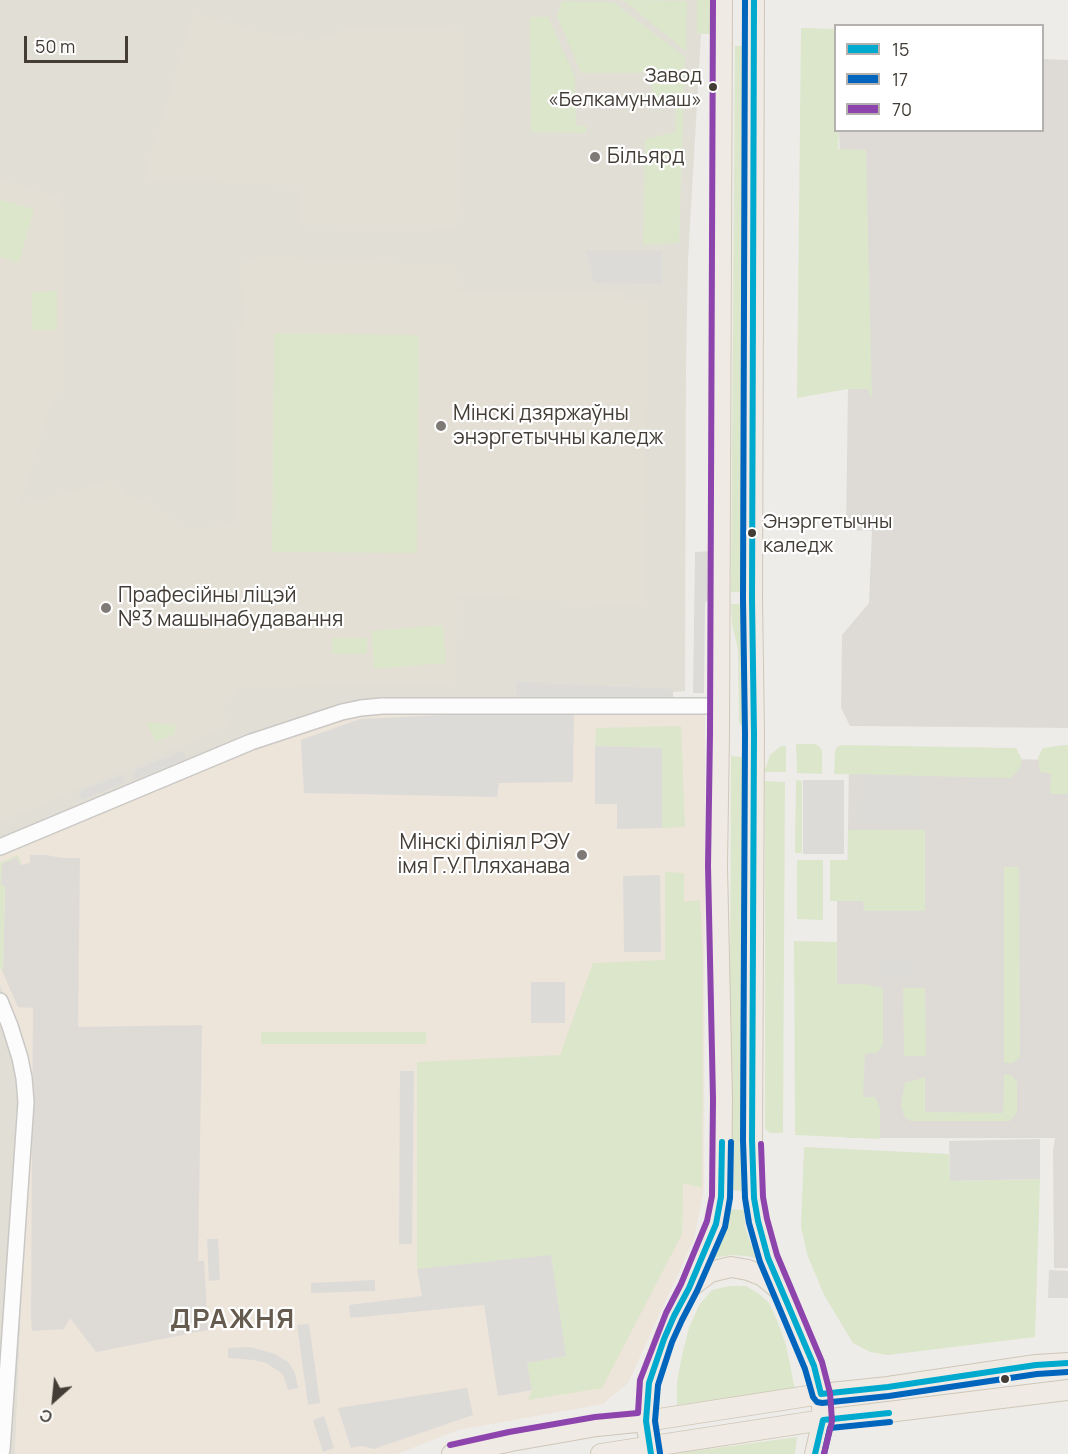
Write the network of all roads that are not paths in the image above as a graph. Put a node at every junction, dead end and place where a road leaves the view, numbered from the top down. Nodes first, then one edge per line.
1 (722, 0) edge
2 (754, 0) edge
3 (718, 706) junction
4 (0, 847) edge
5 (0, 1001) edge
6 (689, 1288) junction
7 (781, 1291) junction
8 (1068, 1363) edge
9 (1068, 1389) edge
10 (821, 1395) junction
11 (823, 1420) junction
12 (646, 1421) junction
13 (1, 1450) edge
14 (650, 1450) edge
15 (452, 1454) edge
16 (601, 1454) edge
17 (815, 1454) edge

1 - 3 main road
2 - 7 main road
3 - 4 street
3 - 6 main road
5 - 13 street
6 - 7 main road
6 - 12 main road
7 - 10 main road
8 - 10 main road
9 - 11 main road
10 - 11 main road
10 - 12 main road
11 - 14 main road
11 - 17 main road
12 - 14 main road
12 - 15 main road
14 - 16 main road

